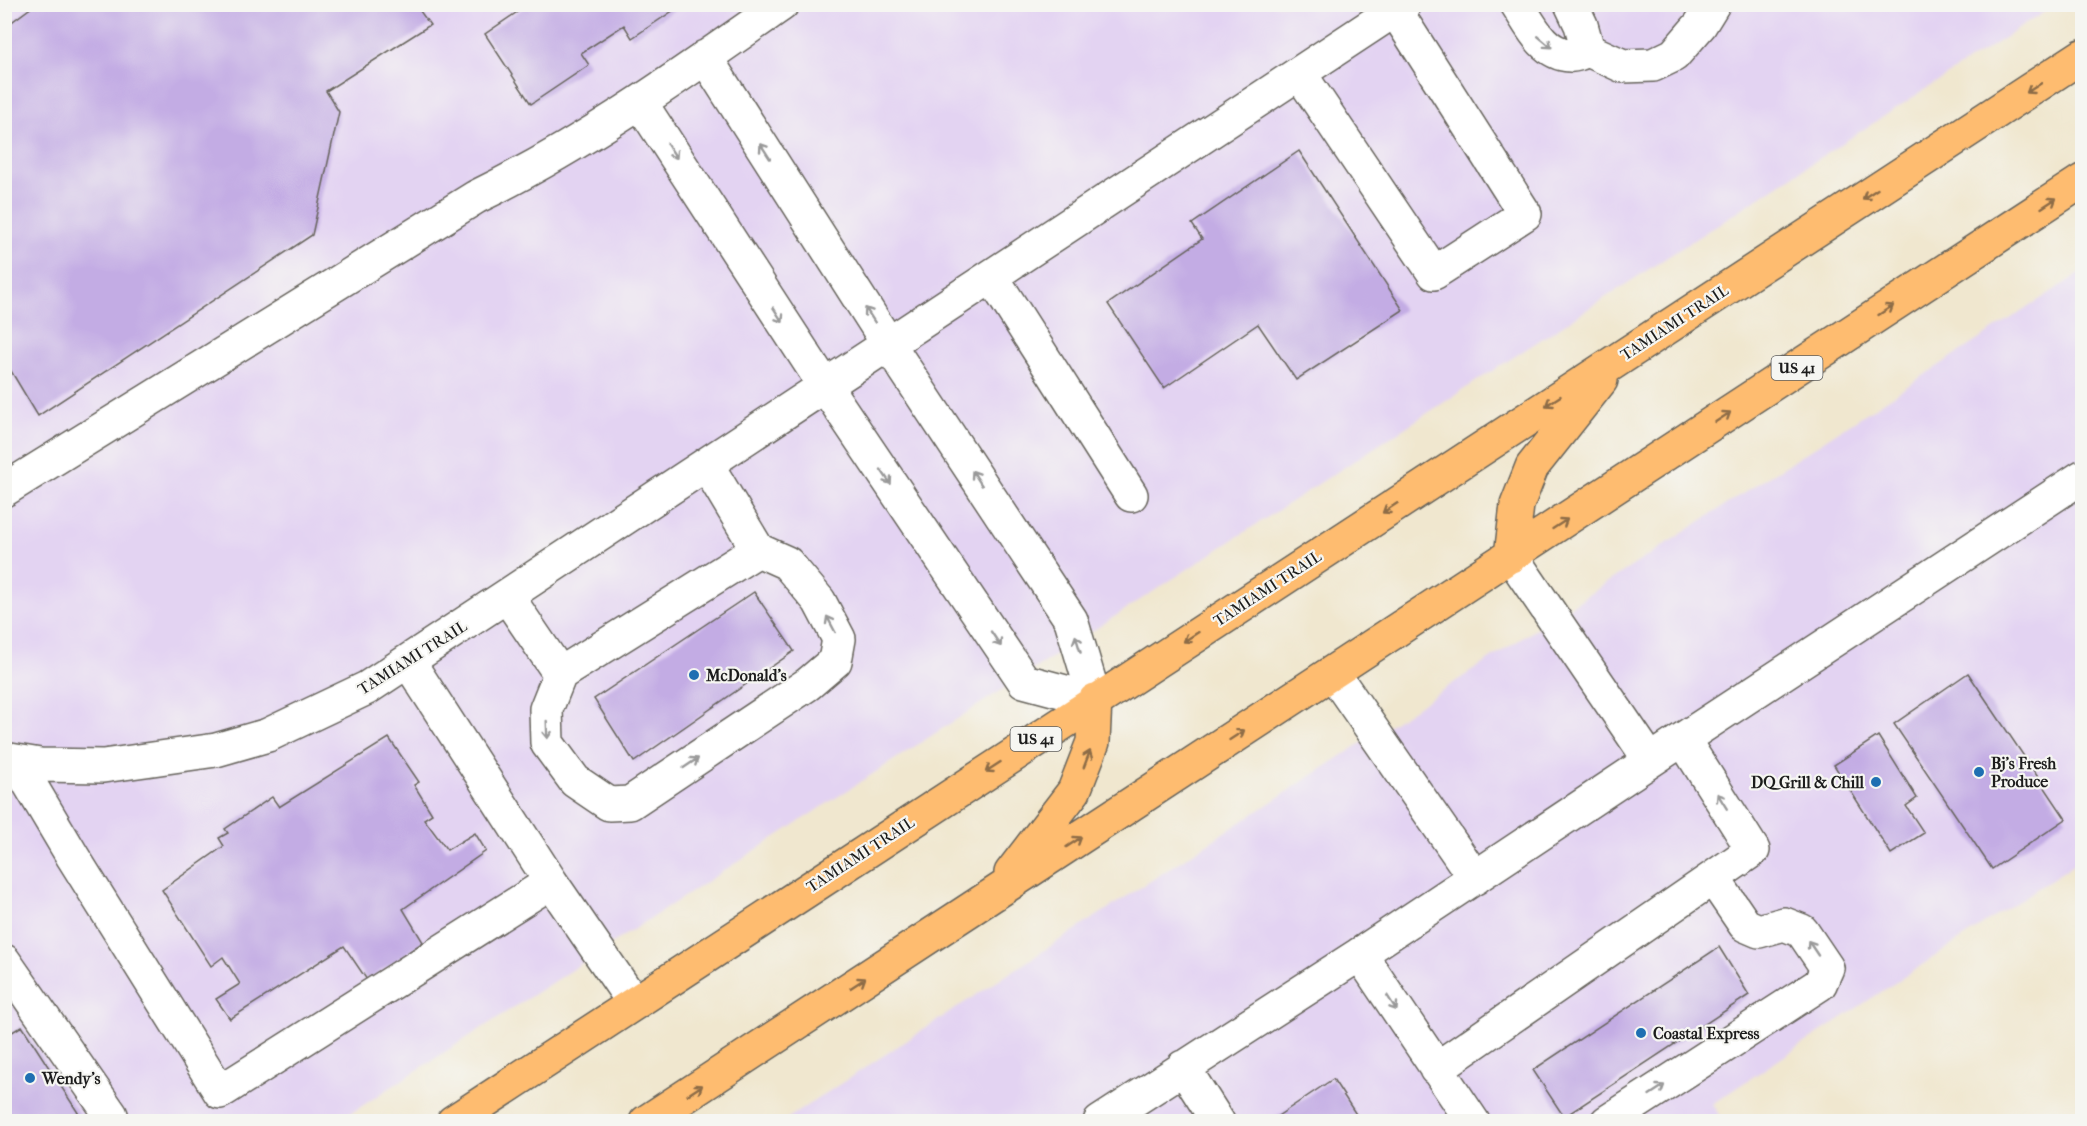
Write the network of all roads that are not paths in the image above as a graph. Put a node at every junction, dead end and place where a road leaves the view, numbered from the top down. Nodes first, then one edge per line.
1 (782, 4) edge
2 (1517, 4) edge
3 (1571, 4) edge
4 (1713, 4) edge
5 (1400, 7) edge
6 (1588, 50) junction
7 (2082, 56) edge
8 (705, 57) junction
9 (1300, 74) junction
10 (640, 102) junction
11 (2082, 181) edge
12 (992, 277) junction
13 (889, 345) junction
14 (1620, 358) junction
15 (825, 386) junction
16 (707, 465) junction
17 (2082, 477) edge
18 (4, 490) edge
19 (1131, 495) dead end
20 (759, 550) junction
21 (1511, 556) junction
22 (507, 596) junction
23 (408, 661) junction
24 (1333, 673) junction
25 (560, 674) junction
26 (1095, 700) junction
27 (1683, 739) junction
28 (10, 760) edge
29 (1650, 760) junction
30 (1475, 878) junction
31 (1713, 878) junction
32 (551, 882) junction
33 (995, 893) junction
34 (1360, 954) junction
35 (4, 961) edge
36 (634, 1003) junction
37 (1183, 1067) junction
38 (1436, 1069) junction
39 (113, 1122) edge
40 (453, 1122) edge
41 (646, 1122) edge
42 (1100, 1122) edge
43 (1218, 1122) edge
44 (1473, 1122) edge
45 (1607, 1122) edge

1 - 8 street
2 -> 6 street
3 - 6 street
4 - 6 street
5 - 9 street, TAMIAMI TRAIL
5 - 9 street
7 -> 14 main road, TAMIAMI TRAIL / US 41
8 - 10 street
13 -> 8 street
9 - 12 street, TAMIAMI TRAIL
10 -> 15 street
10 - 18 street
21 -> 11 main road, US 41
12 - 13 street, TAMIAMI TRAIL
12 - 19 street
13 - 15 street, TAMIAMI TRAIL
26 -> 13 street
14 - 21 main road
14 -> 26 main road, TAMIAMI TRAIL / US 41
15 - 16 street, TAMIAMI TRAIL
15 -> 26 street
16 - 20 street
16 - 22 street, TAMIAMI TRAIL
17 - 27 street
20 - 25 street
25 -> 20 street
21 - 24 main road, US 41
21 - 29 street
22 - 23 street, TAMIAMI TRAIL
22 - 25 street
23 - 28 street, TAMIAMI TRAIL
23 - 32 street
24 - 30 street
33 -> 24 main road, US 41
33 -> 26 main road
26 -> 36 main road, TAMIAMI TRAIL / US 41
27 - 29 street
31 -> 27 street
28 - 32 street
29 - 30 street
30 - 34 street
31 - 38 street
45 -> 31 street
32 - 36 street
41 -> 33 main road, US 41
34 - 37 street
34 -> 38 street
35 - 39 street
36 - 40 main road, TAMIAMI TRAIL / US 41
37 - 42 street
37 - 43 street
38 - 44 street

